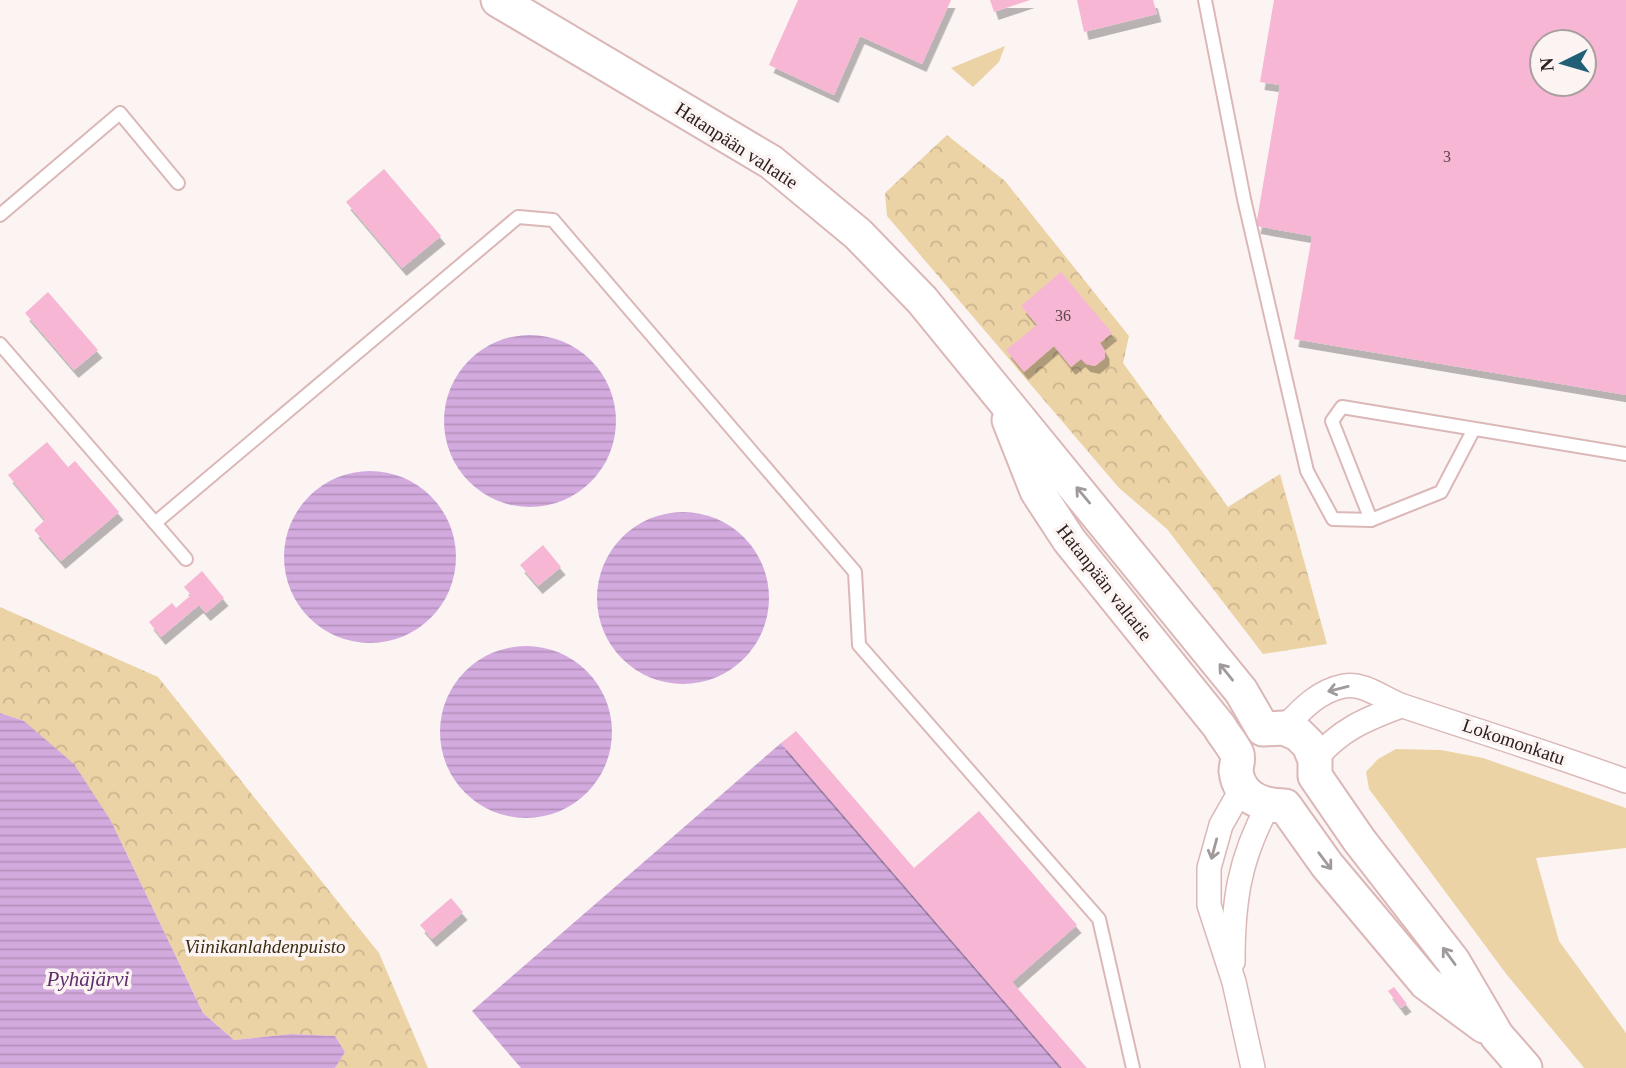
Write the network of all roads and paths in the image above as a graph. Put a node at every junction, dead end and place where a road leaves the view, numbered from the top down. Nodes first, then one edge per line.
1 (498, 0) edge
2 (1205, 0) edge
3 (178, 183) dead end
4 (0, 215) edge
5 (0, 344) edge
6 (999, 394) junction
7 (1474, 429) junction
8 (1626, 454) edge
9 (1371, 520) junction
10 (155, 523) junction
11 (186, 559) dead end
12 (1401, 706) junction
13 (1273, 729) junction
14 (1315, 768) junction
15 (1625, 779) edge
16 (1258, 789) junction
17 (1234, 982) junction
18 (1497, 1036) junction
19 (1133, 1068) edge
20 (1254, 1068) edge
21 (1525, 1068) edge

1 - 6 main road, Hatanpään valtatie
2 - 9 lane
3 - 4 lane
5 - 10 lane
13 -> 6 main road, Hatanpään valtatie
6 - 16 main road, Hatanpään valtatie
7 - 8 lane
7 - 9 lane
7 - 9 lane
10 - 11 lane
10 - 19 lane
12 -> 13 street, Lokomonkatu
12 - 14 street
12 - 15 street, Lokomonkatu
13 - 14 main road, Hatanpään valtatie
13 - 16 street
14 - 16 street
18 -> 14 main road, Hatanpään valtatie
16 - 17 street
16 -> 17 street
16 -> 18 main road, Hatanpään valtatie
17 - 20 street
18 - 21 main road, Hatanpään valtatie

